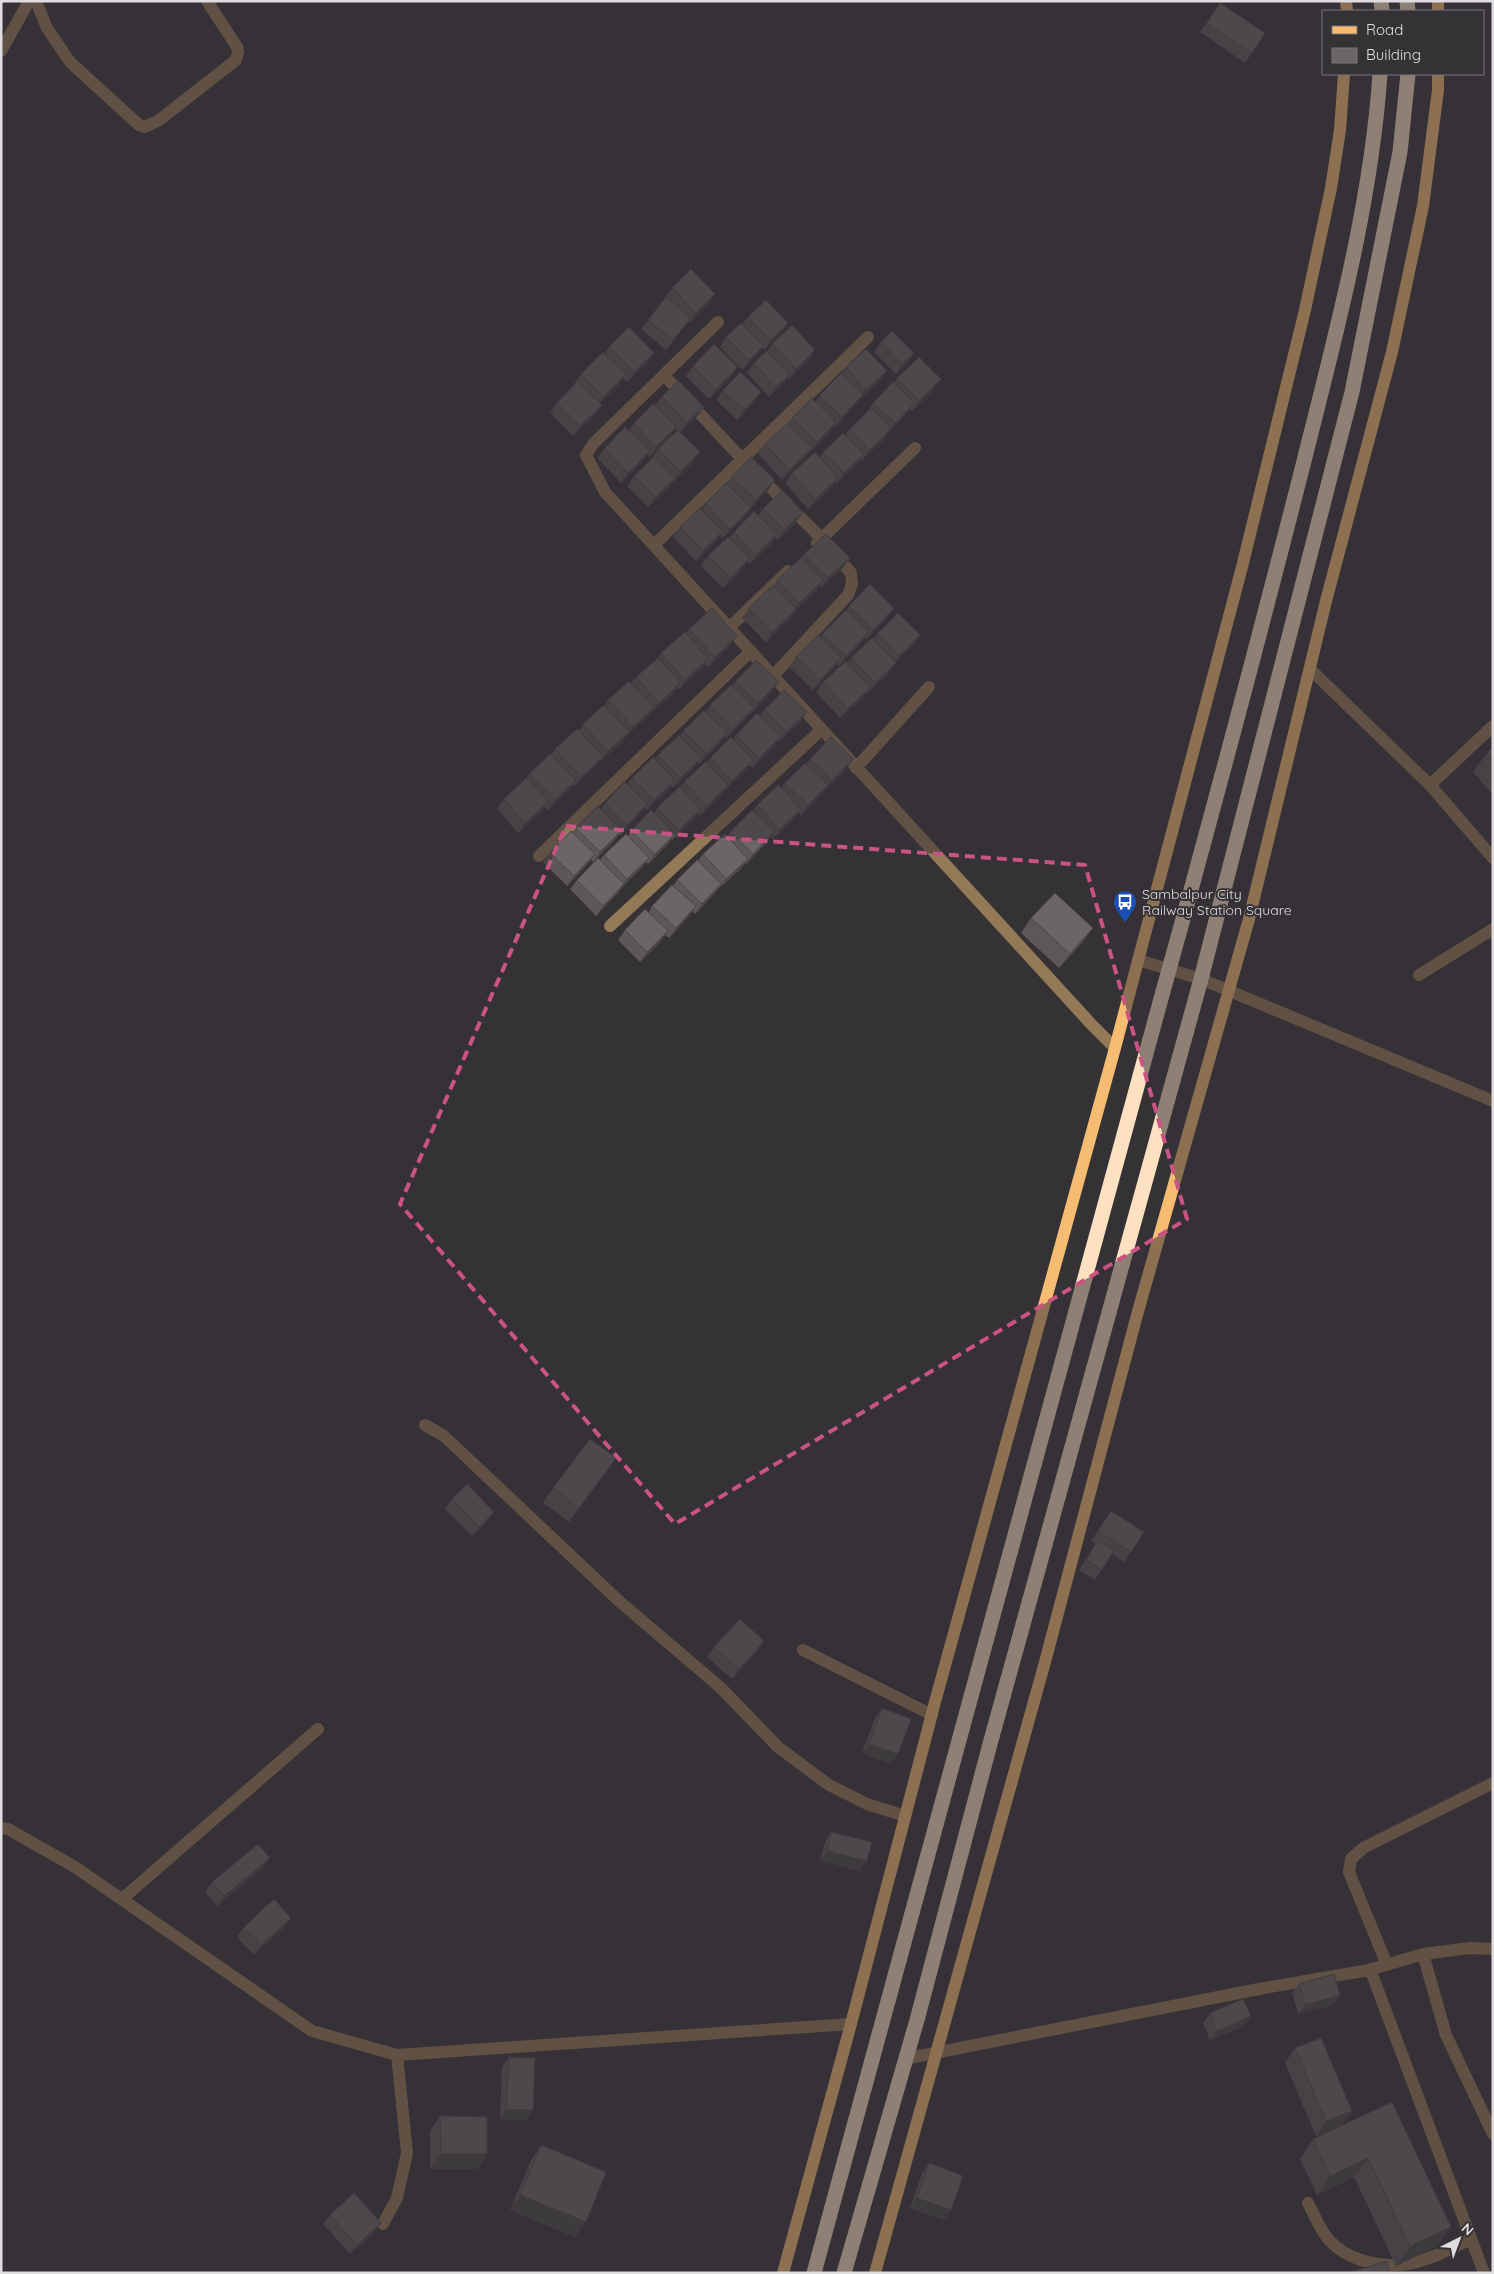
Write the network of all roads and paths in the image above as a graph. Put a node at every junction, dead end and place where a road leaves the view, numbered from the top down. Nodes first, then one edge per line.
1 (29, 1) edge
2 (36, 1) edge
3 (207, 1) edge
4 (1, 51) edge
5 (1344, 75) edge
6 (1380, 75) edge
7 (1408, 75) edge
8 (1438, 75) edge
9 (718, 322) dead end
10 (868, 337) dead end
11 (664, 376) junction
12 (916, 448) dead end
13 (742, 459) junction
14 (821, 538) junction
15 (654, 545) junction
16 (729, 628) junction
17 (751, 651) junction
18 (1310, 670) junction
19 (773, 676) junction
20 (928, 687) dead end
21 (1493, 726) edge
22 (822, 730) junction
23 (856, 768) junction
24 (1430, 784) junction
25 (539, 856) dead end
26 (1493, 858) edge
27 (610, 926) dead end
28 (1493, 929) edge
29 (1138, 960) junction
30 (1169, 969) junction
31 (1419, 975) dead end
32 (1201, 979) junction
33 (1229, 991) junction
34 (1115, 1048) junction
35 (1493, 1101) edge
36 (425, 1425) dead end
37 (804, 1650) dead end
38 (932, 1715) junction
39 (318, 1729) dead end
40 (1493, 1783) edge
41 (905, 1816) junction
42 (1, 1828) edge
43 (122, 1899) junction
44 (1493, 1949) edge
45 (1423, 1954) junction
46 (1387, 1965) junction
47 (1370, 1969) junction
48 (851, 2024) junction
49 (937, 2052) junction
50 (397, 2055) junction
51 (904, 2059) junction
52 (1493, 2134) edge
53 (1308, 2203) dead end
54 (383, 2224) edge
55 (1471, 2239) junction
56 (783, 2273) edge
57 (814, 2273) edge
58 (844, 2273) edge
59 (874, 2273) edge
60 (1484, 2273) edge

1 - 4 street
2 - 3 street
5 - 29 main road
6 - 30 highway
7 - 32 highway
8 - 18 main road
9 - 11 street
10 - 13 street
11 - 13 street
11 - 15 street
12 - 14 street
13 - 14 street
13 - 15 street
14 - 16 street
14 - 19 street
15 - 16 street
16 - 17 street
17 - 19 street
17 - 25 street
18 - 24 street
18 - 33 main road
19 - 22 street
20 - 23 street
21 - 24 street
22 - 23 street
22 - 27 street
23 - 34 street
24 - 26 street
28 - 31 street
29 - 30 street
29 - 34 main road
30 - 32 street
30 - 57 highway
32 - 33 street
32 - 51 highway
33 - 35 street
33 - 49 main road
34 - 38 main road
36 - 41 street
37 - 38 street
38 - 41 main road
39 - 43 street
40 - 46 street
41 - 48 main road
42 - 43 street
43 - 50 street
44 - 45 street
45 - 46 street
45 - 52 street
46 - 47 street
47 - 49 street
47 - 55 street
48 - 50 street
48 - 56 main road
49 - 51 street
49 - 59 main road
50 - 54 street
51 - 58 highway
53 - 55 street
55 - 60 street

